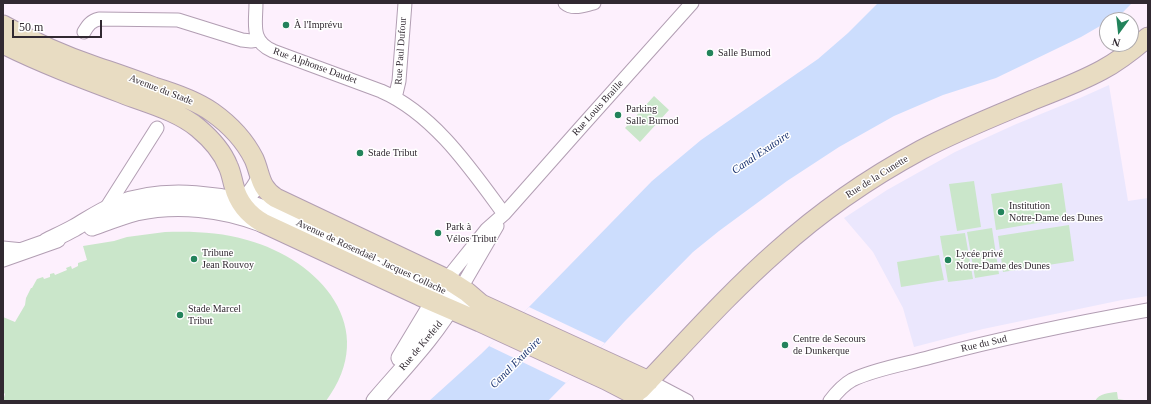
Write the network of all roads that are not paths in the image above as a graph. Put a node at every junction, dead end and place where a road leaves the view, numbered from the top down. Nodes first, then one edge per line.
1 (256, 3) edge
2 (404, 3) edge
3 (565, 3) edge
4 (594, 3) edge
5 (685, 6) edge
6 (3, 25) edge
7 (84, 32) dead end
8 (1148, 37) edge
9 (258, 40) junction
10 (3, 44) edge
11 (395, 98) junction
12 (157, 128) dead end
13 (229, 166) junction
14 (260, 178) junction
15 (280, 200) joint
16 (240, 202) junction
17 (210, 203) junction
18 (504, 214) junction
19 (105, 216) junction
20 (269, 226) junction
21 (3, 248) edge
22 (25, 250) junction
23 (3, 258) edge
24 (448, 294) junction
25 (1148, 310) edge
26 (610, 373) junction
27 (649, 381) junction
28 (637, 399) edge
29 (374, 401) edge
30 (672, 401) edge
31 (687, 401) edge
32 (830, 401) edge

1 - 9 street
2 - 11 street, Rue Paul Dufour
3 - 4 street
5 - 18 street, Rue Louis Braille
6 - 14 main road, Avenue du Stade
7 - 9 street
8 - 27 main road, Rue de la Cunette
9 - 11 street, Rue Alphonse Daudet
10 - 13 main road, Avenue du Stade
11 - 18 street, Rue Alphonse Daudet
12 - 19 street
13 - 16 main road, Avenue du Stade
13 - 17 street
14 - 15 main road, Avenue du Stade
14 - 16 street
15 - 24 main road, Avenue de Rosendaël - Jacques Collache
16 - 17 street, Avenue de Rosendaël - Jacques Collache
16 - 20 main road, Avenue du Stade
16 - 24 street, Avenue de Rosendaël - Jacques Collache
17 - 19 street, Avenue de Rosendaël - Jacques Collache
17 - 20 street, Avenue de Rosendaël - Jacques Collache
18 - 24 street, Rue Louis Braille
19 - 22 street, Avenue de Rosendaël - Jacques Collache
20 - 24 main road, Avenue de Rosendaël - Jacques Collache
21 - 22 street, Avenue de Rosendaël - Jacques Collache
22 - 23 street, Avenue de Rosendaël - Jacques Collache
24 - 26 main road, Avenue de Rosendaël - Jacques Collache
24 - 29 street, Rue de Krefeld
25 - 32 street, Rue du Sud
26 - 27 main road
26 - 28 main road
27 - 28 main road, Rue de la Cunette
27 - 31 street
28 - 30 street

